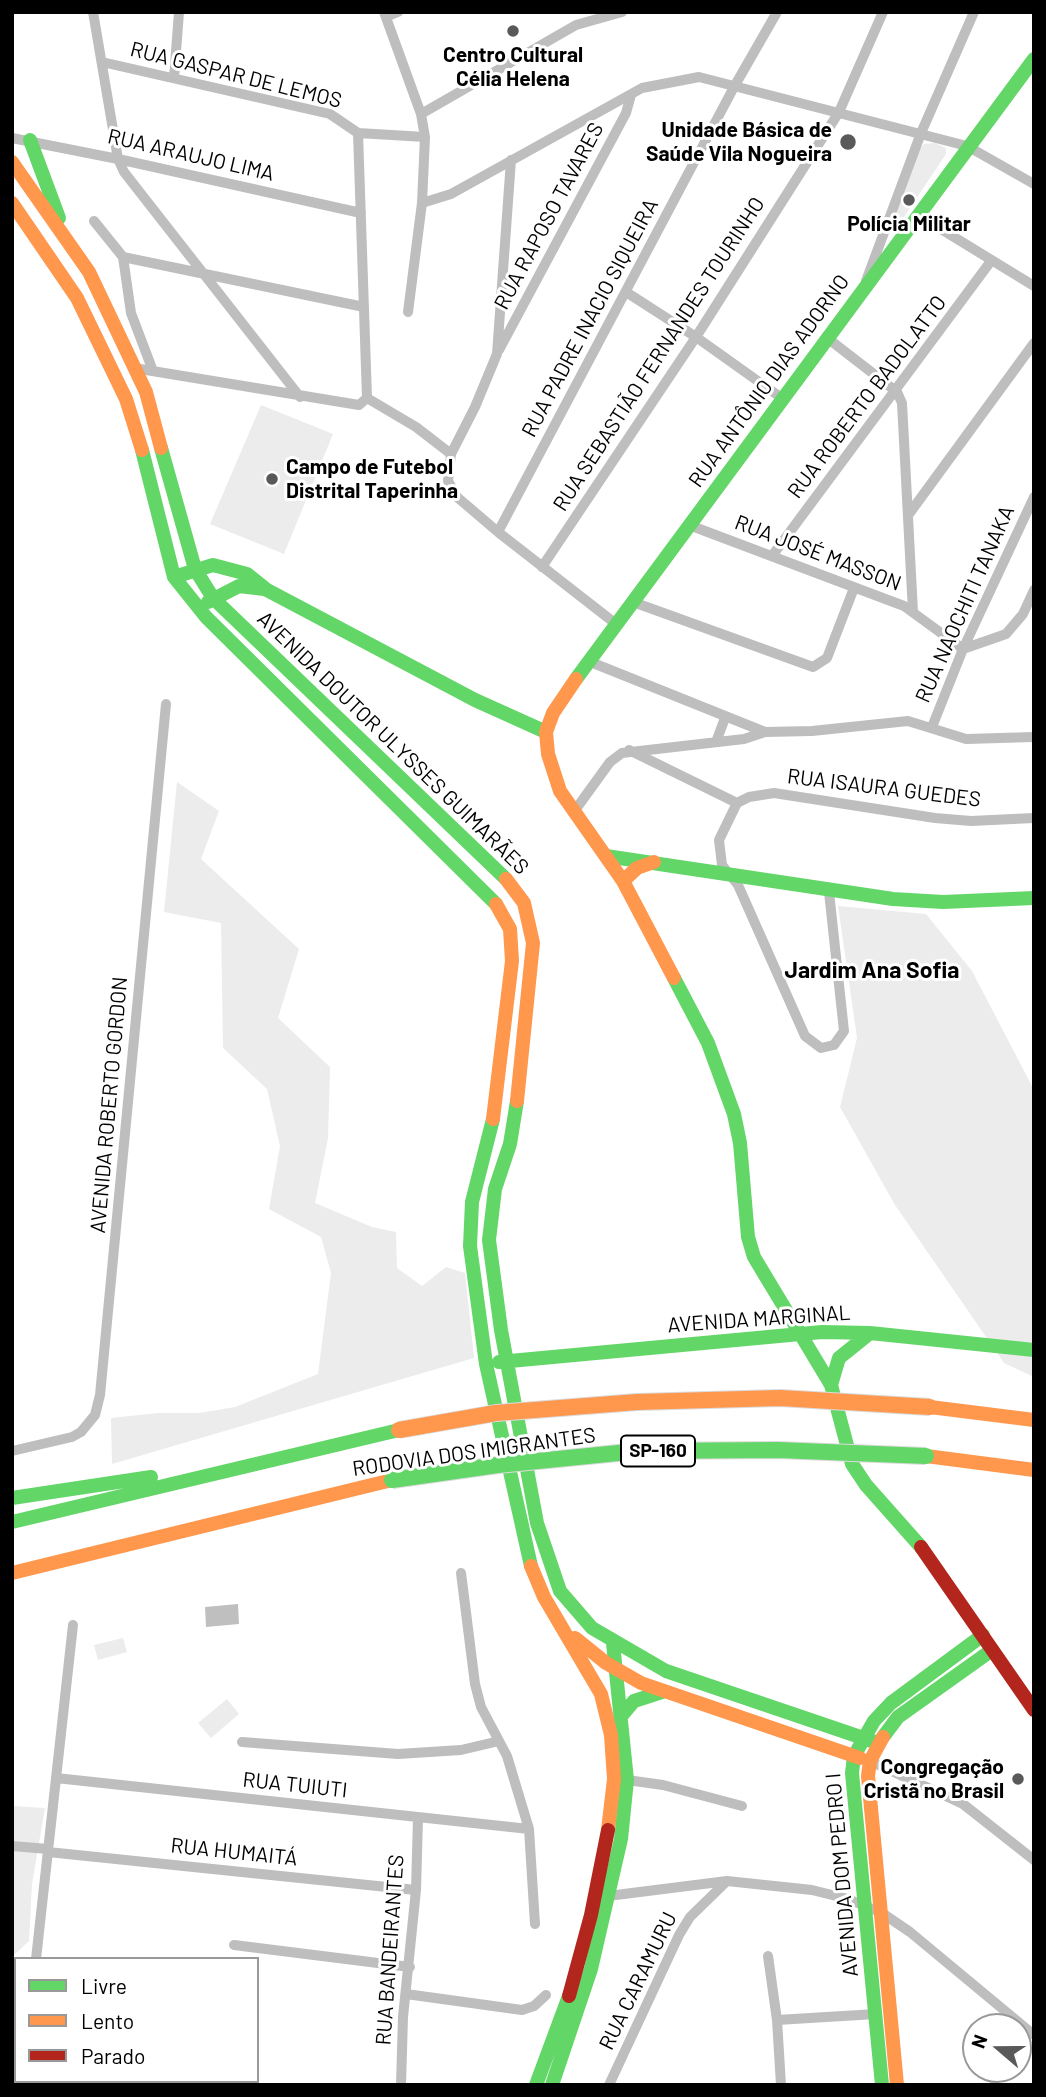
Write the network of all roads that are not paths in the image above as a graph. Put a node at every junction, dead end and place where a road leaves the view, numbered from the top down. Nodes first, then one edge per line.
1 (93, 12) edge
2 (179, 12) edge
3 (398, 12) edge
4 (622, 12) edge
5 (778, 12) edge
6 (883, 12) edge
7 (974, 12) edge
8 (385, 15) edge
9 (1034, 59) edge
10 (102, 62) junction
11 (174, 78) junction
12 (734, 87) junction
13 (631, 95) junction
14 (839, 112) junction
15 (421, 114) junction
16 (358, 133) junction
17 (921, 133) junction
18 (425, 137) junction
19 (12, 138) edge
20 (30, 140) junction
21 (967, 146) junction
22 (118, 159) junction
23 (511, 160) junction
24 (12, 162) edge
25 (1034, 184) edge
26 (12, 203) edge
27 (422, 203) junction
28 (361, 213) junction
29 (918, 215) junction
30 (94, 221) dead end
31 (884, 230) junction
32 (66, 239) junction
33 (891, 248) junction
34 (123, 257) junction
35 (991, 261) junction
36 (205, 274) junction
37 (865, 285) junction
38 (1034, 286) edge
39 (625, 292) junction
40 (364, 307) junction
41 (408, 312) dead end
42 (696, 337) junction
43 (826, 337) junction
44 (1034, 343) edge
45 (497, 354) junction
46 (134, 368) junction
47 (153, 371) junction
48 (897, 392) junction
49 (300, 397) junction
50 (367, 398) junction
51 (783, 399) junction
52 (451, 454) junction
53 (1034, 497) edge
54 (908, 514) junction
55 (689, 525) junction
56 (498, 532) junction
57 (189, 542) junction
58 (772, 556) junction
59 (218, 566) junction
60 (542, 567) junction
61 (195, 569) junction
62 (174, 577) junction
63 (854, 588) junction
64 (267, 590) junction
65 (1034, 590) edge
66 (221, 594) junction
67 (633, 602) junction
68 (199, 609) junction
69 (913, 612) junction
70 (616, 624) junction
71 (963, 649) junction
72 (588, 662) junction
73 (166, 704) dead end
74 (725, 718) junction
75 (932, 727) junction
76 (546, 732) junction
77 (765, 732) junction
78 (1034, 737) edge
79 (716, 742) junction
80 (629, 750) junction
81 (737, 803) junction
82 (402, 809) junction
83 (573, 813) junction
84 (1034, 818) edge
85 (467, 839) junction
86 (606, 856) junction
87 (653, 862) junction
88 (730, 874) junction
89 (624, 881) junction
90 (829, 892) junction
91 (1034, 898) edge
92 (496, 1107) junction
93 (501, 1172) junction
94 (475, 1186) junction
95 (490, 1246) junction
96 (870, 1333) junction
97 (802, 1335) junction
98 (1034, 1350) edge
99 (506, 1361) junction
100 (486, 1364) junction
101 (831, 1385) junction
102 (1034, 1420) edge
103 (12, 1451) edge
104 (258, 1461) junction
105 (1034, 1470) edge
106 (12, 1498) edge
107 (12, 1522) edge
108 (92, 1553) junction
109 (12, 1573) edge
110 (461, 1573) dead end
111 (12, 1586) edge
112 (562, 1624) junction
113 (72, 1625) dead end
114 (983, 1635) junction
115 (613, 1643) junction
116 (992, 1650) junction
117 (615, 1669) junction
118 (663, 1691) junction
119 (1032, 1705) edge
120 (622, 1714) junction
121 (870, 1740) junction
122 (499, 1741) junction
123 (242, 1742) dead end
124 (854, 1756) junction
125 (870, 1761) junction
126 (56, 1779) junction
127 (627, 1780) junction
128 (742, 1806) dead end
129 (418, 1818) junction
130 (529, 1829) junction
131 (13, 1847) edge
132 (48, 1851) junction
133 (1034, 1860) edge
134 (727, 1881) junction
135 (416, 1890) junction
136 (608, 1896) junction
137 (865, 1905) junction
138 (881, 1913) junction
139 (535, 1924) dead end
140 (234, 1945) dead end
141 (34, 1956) edge
142 (768, 1956) dead end
143 (410, 1967) junction
144 (406, 1994) junction
145 (545, 1995) dead end
146 (876, 2014) junction
147 (778, 2020) junction
148 (1034, 2035) edge
149 (401, 2085) edge
150 (536, 2085) edge
151 (552, 2085) edge
152 (609, 2085) edge
153 (781, 2085) edge
154 (882, 2085) edge
155 (897, 2085) edge

1 - 10 street
2 - 11 street
3 - 8 street
4 - 15 street
5 - 12 street, RUA PADRE INACIO SIQUEIRA
6 - 14 street, RUA SEBASTIÃO FERNANDES TOURINHO
7 - 17 street
8 - 15 street
9 - 21 main road, RUA ANTÔNIO DIAS ADORNO
10 - 11 street, RUA GASPAR DE LEMOS
10 - 22 street
11 - 16 street, RUA GASPAR DE LEMOS
12 - 13 street
12 - 14 street
12 - 39 street, RUA PADRE INACIO SIQUEIRA
13 - 23 street
13 - 45 street, RUA RAPOSO TAVARES
14 - 17 street
14 - 42 street, RUA SEBASTIÃO FERNANDES TOURINHO
15 - 18 street
16 - 18 street, RUA GASPAR DE LEMOS
16 - 28 street, RUA GASPAR DE LEMOS
17 - 21 street
17 - 31 street
18 - 27 street
19 - 20 street, RUA ARAUJO LIMA
20 - 22 street, RUA ARAUJO LIMA
20 - 32 main road
21 - 25 street
21 - 29 main road, RUA ANTÔNIO DIAS ADORNO
22 - 28 street, RUA ARAUJO LIMA
22 - 36 street
23 - 27 street
23 - 45 street
24 - 32 main road, AVENIDA DOUTOR ULYSSES GUIMARÃES
26 - 62 main road, AVENIDA DOUTOR ULYSSES GUIMARÃES
27 - 41 street
28 - 40 street, RUA GASPAR DE LEMOS
29 - 33 main road, RUA ANTÔNIO DIAS ADORNO
29 - 35 street
30 - 34 street
31 - 33 street
31 - 37 street
32 - 46 main road, AVENIDA DOUTOR ULYSSES GUIMARÃES
33 - 37 main road, RUA ANTÔNIO DIAS ADORNO
34 - 36 street
34 - 47 street
35 - 38 street
35 - 48 street, RUA ROBERTO BADOLATTO
36 - 40 street
36 - 49 street
37 - 43 main road, RUA ANTÔNIO DIAS ADORNO
39 - 42 street
39 - 56 street, RUA PADRE INACIO SIQUEIRA
40 - 50 street, RUA GASPAR DE LEMOS
42 - 51 street
42 - 60 street, RUA SEBASTIÃO FERNANDES TOURINHO
43 - 48 street
43 - 51 main road, RUA ANTÔNIO DIAS ADORNO
44 - 54 street
45 - 52 street
46 - 47 street
46 - 57 main road, AVENIDA DOUTOR ULYSSES GUIMARÃES
47 - 49 street
48 - 54 street
48 - 58 street, RUA ROBERTO BADOLATTO
49 - 50 street
50 - 52 street
51 - 55 main road, RUA ANTÔNIO DIAS ADORNO
52 - 56 street
53 - 71 street, RUA NAOCHITI TANAKA
54 - 69 street
55 - 58 street, RUA JOSÉ MASSON
55 - 67 main road, RUA ANTÔNIO DIAS ADORNO
56 - 60 street
57 - 59 main road
57 - 61 main road, AVENIDA DOUTOR ULYSSES GUIMARÃES
58 - 63 street, RUA JOSÉ MASSON
59 - 61 main road
59 - 64 main road
59 - 66 main road
60 - 70 street
61 - 62 main road
61 - 66 main road, AVENIDA DOUTOR ULYSSES GUIMARÃES
62 - 68 main road, AVENIDA DOUTOR ULYSSES GUIMARÃES
63 - 67 street
63 - 69 street, RUA JOSÉ MASSON
64 - 66 main road
64 - 76 main road
65 - 71 street
66 - 68 main road
66 - 85 main road, AVENIDA DOUTOR ULYSSES GUIMARÃES
67 - 70 main road, RUA ANTÔNIO DIAS ADORNO
68 - 82 main road, AVENIDA DOUTOR ULYSSES GUIMARÃES
69 - 71 street, RUA JOSÉ MASSON
70 - 72 main road, RUA ANTÔNIO DIAS ADORNO
71 - 75 street, RUA NAOCHITI TANAKA
72 - 74 street
72 - 76 main road, RUA ANTÔNIO DIAS ADORNO
73 - 103 street, AVENIDA ROBERTO GORDON
74 - 77 street
74 - 79 street
75 - 77 street
75 - 78 street
76 - 83 main road
77 - 79 street
79 - 80 street
80 - 81 street
80 - 83 street
81 - 84 street, RUA ISAURA GUEDES
81 - 88 street
82 - 85 main road
82 - 92 main road, AVENIDA DOUTOR ULYSSES GUIMARÃES
83 - 86 main road
85 - 93 main road, AVENIDA DOUTOR ULYSSES GUIMARÃES
86 - 87 main road
86 - 89 main road
87 - 88 main road
87 - 89 main road
88 - 90 main road
88 - 90 street
89 - 97 main road
90 - 91 main road
92 - 93 main road
92 - 94 main road, AVENIDA DOUTOR ULYSSES GUIMARÃES
93 - 95 main road, AVENIDA DOUTOR ULYSSES GUIMARÃES
94 - 95 main road
94 - 100 main road, AVENIDA DOUTOR ULYSSES GUIMARÃES
95 - 99 main road, AVENIDA DOUTOR ULYSSES GUIMARÃES
96 - 97 main road, AVENIDA MARGINAL
96 - 98 main road, AVENIDA MARGINAL
96 - 101 main road
97 - 99 main road, AVENIDA MARGINAL
97 - 101 main road
99 - 100 main road, AVENIDA MARGINAL
99 - 115 main road, AVENIDA DOUTOR ULYSSES GUIMARÃES
100 - 112 main road, AVENIDA DOUTOR ULYSSES GUIMARÃES
101 - 114 main road
102 - 104 main road, RODOVIA DOS IMIGRANTES, bridge
104 - 106 main road
104 - 107 main road, RODOVIA DOS IMIGRANTES
105 - 108 main road, RODOVIA DOS IMIGRANTES / SP-160, bridge
108 - 109 main road, RODOVIA DOS IMIGRANTES / SP-160
108 - 111 main road
110 - 122 street
112 - 117 main road, AVENIDA DOUTOR ULYSSES GUIMARÃES
112 - 150 main road, AVENIDA DOUTOR ULYSSES GUIMARÃES
113 - 126 street
114 - 116 main road
114 - 121 main road, AVENIDA DOM PEDRO I
115 - 117 main road
115 - 121 main road, AVENIDA DOUTOR ULYSSES GUIMARÃES
116 - 119 main road
116 - 121 main road, AVENIDA DOM PEDRO I
117 - 118 main road, AVENIDA DOUTOR ULYSSES GUIMARÃES
117 - 120 main road
118 - 120 main road
118 - 124 main road, AVENIDA DOUTOR ULYSSES GUIMARÃES
120 - 127 main road
121 - 124 main road, AVENIDA DOM PEDRO I
121 - 125 main road, AVENIDA DOM PEDRO I
122 - 123 street
122 - 130 street
124 - 125 main road, AVENIDA DOUTOR ULYSSES GUIMARÃES
124 - 137 main road, AVENIDA DOM PEDRO I
125 - 133 street
125 - 138 main road, AVENIDA DOM PEDRO I
126 - 129 street, RUA TUIUTI
126 - 132 street
127 - 128 street
127 - 136 main road
129 - 130 street, RUA TUIUTI
129 - 135 street, RUA BANDEIRANTES
130 - 139 street
131 - 132 street, RUA HUMAITÁ
132 - 135 street, RUA HUMAITÁ
132 - 141 street
134 - 136 street
134 - 137 street
134 - 152 street, RUA CARAMURU
135 - 143 street, RUA BANDEIRANTES
136 - 151 main road
137 - 138 street
137 - 146 main road, AVENIDA DOM PEDRO I
138 - 148 street
138 - 155 main road, AVENIDA DOM PEDRO I
140 - 143 street
142 - 147 street
143 - 144 street, RUA BANDEIRANTES
144 - 145 street
144 - 149 street, RUA BANDEIRANTES
146 - 147 street
146 - 154 main road, AVENIDA DOM PEDRO I
147 - 153 street

